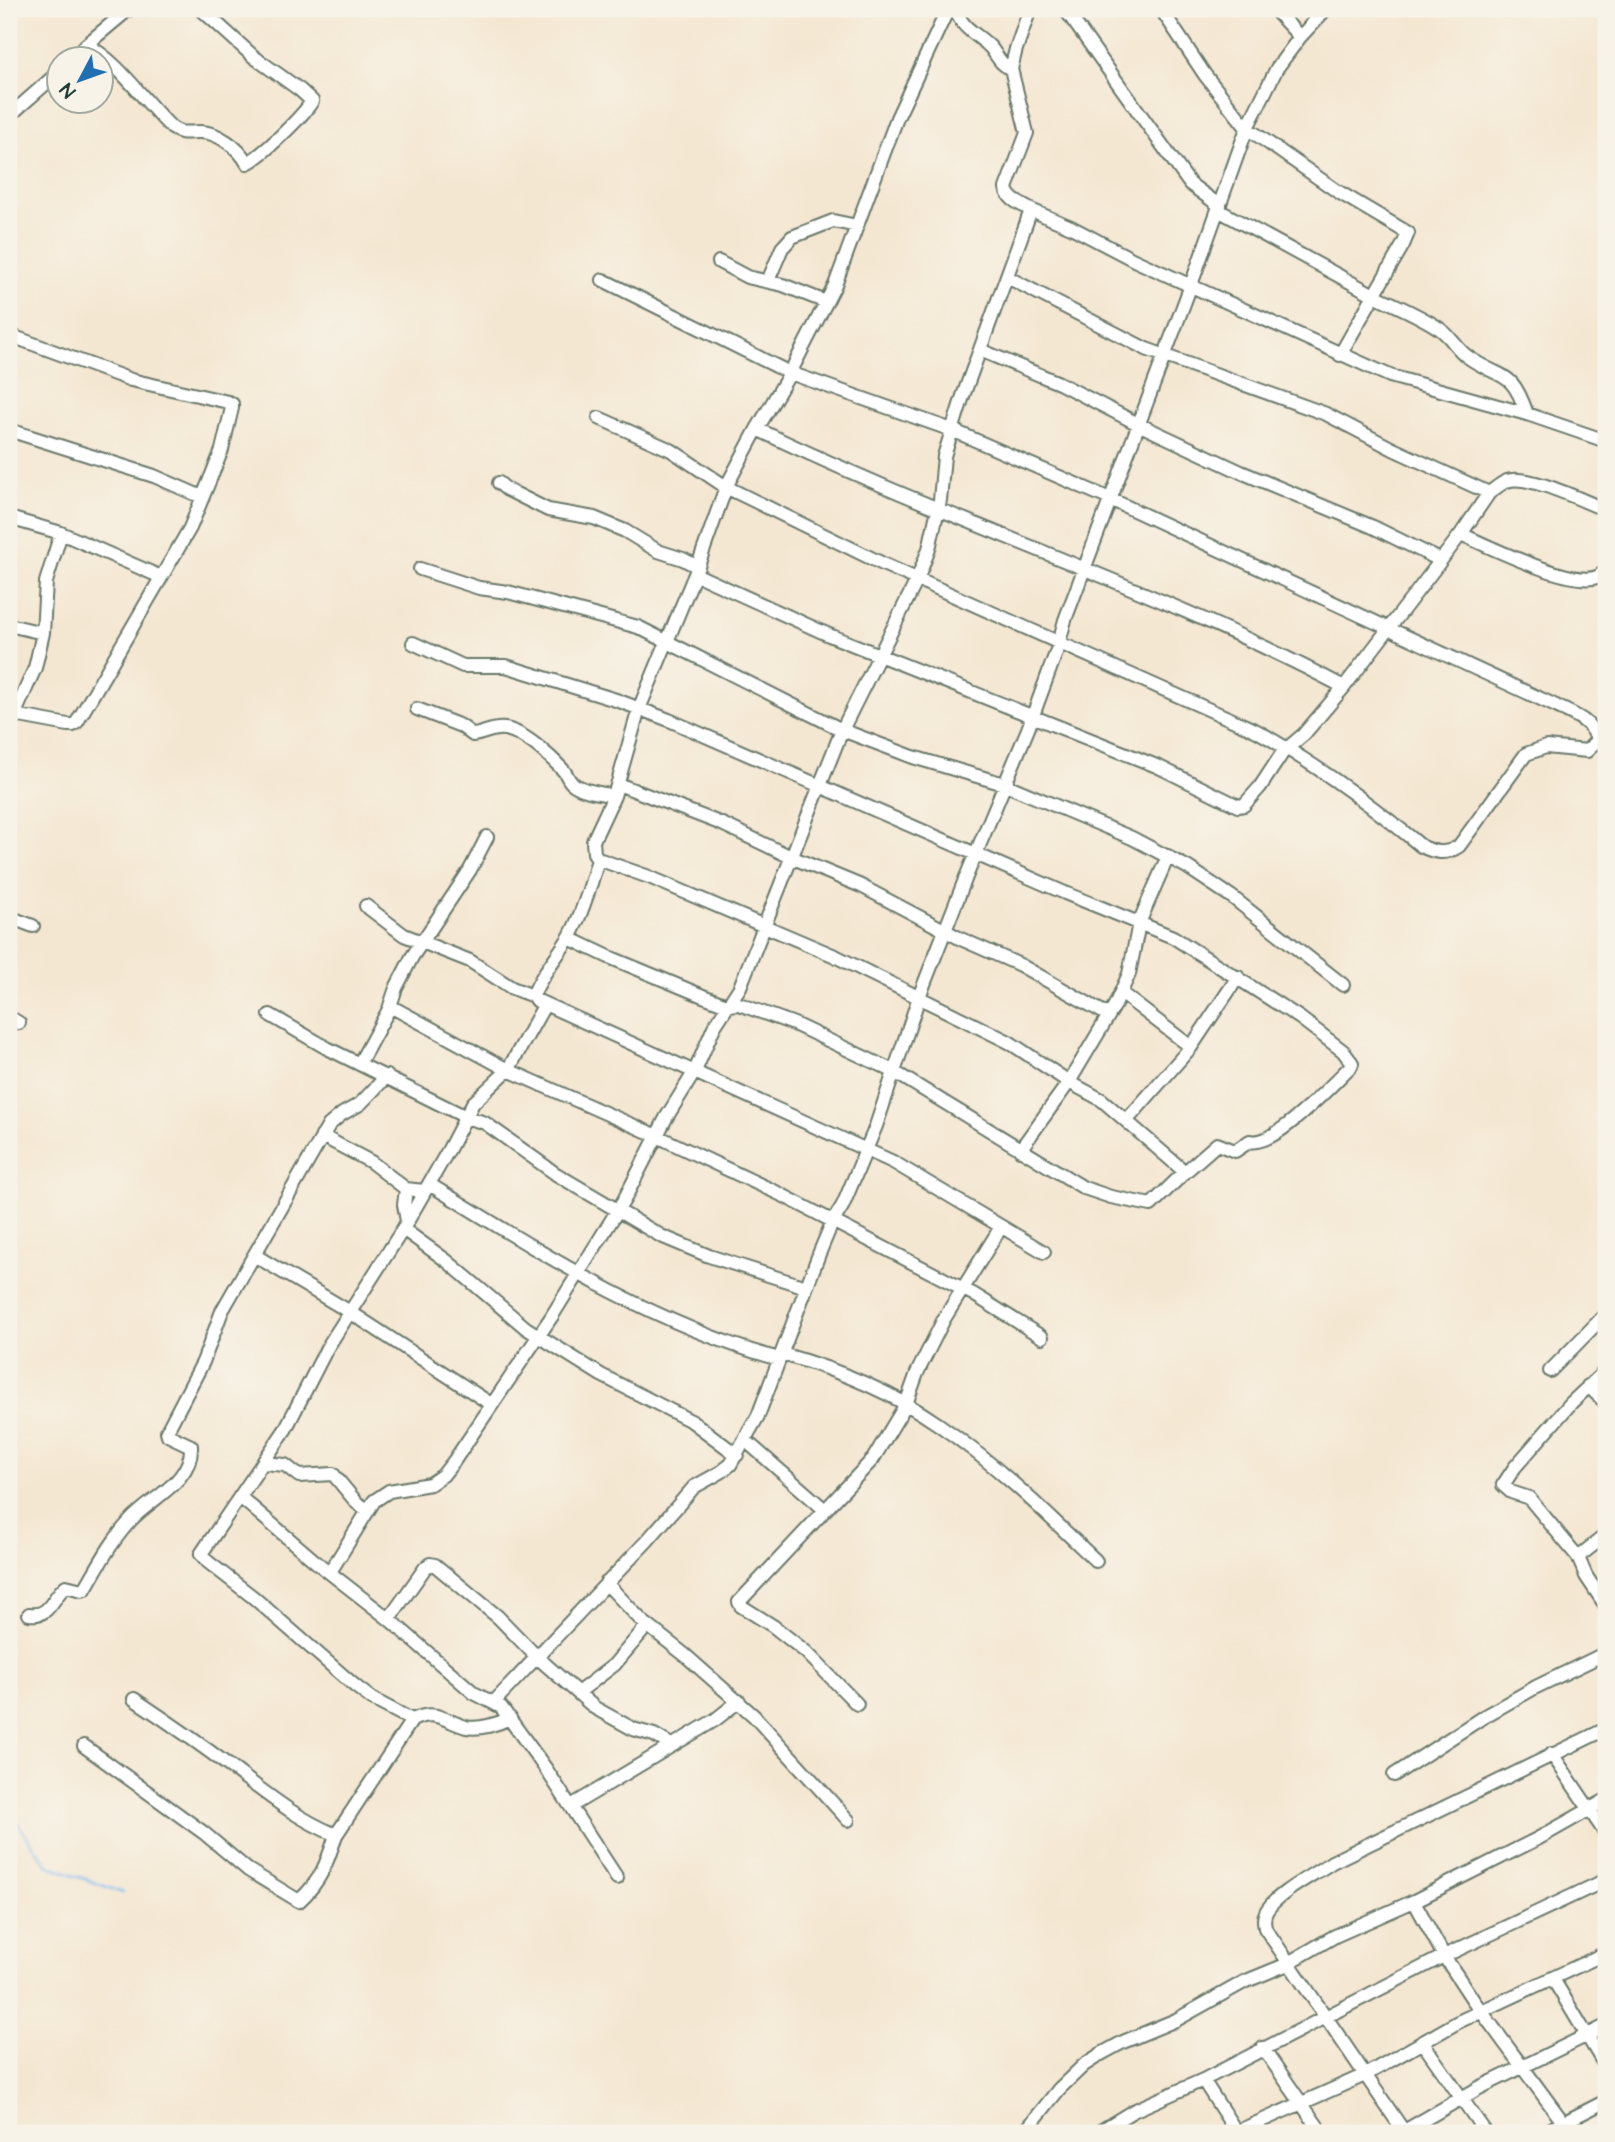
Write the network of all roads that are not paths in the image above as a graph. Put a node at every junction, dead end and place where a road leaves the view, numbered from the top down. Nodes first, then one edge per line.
1 (129, 9) edge
2 (201, 9) edge
3 (1030, 9) edge
4 (1065, 9) edge
5 (1161, 9) edge
6 (1274, 9) edge
7 (1326, 9) edge
8 (952, 12) edge
9 (1300, 37) junction
10 (86, 44) joint
11 (1011, 69) junction
12 (46, 84) edge
13 (9, 116) edge
14 (1247, 128) junction
15 (1219, 208) junction
16 (1031, 210) junction
17 (857, 226) junction
18 (719, 262) dead end
19 (1007, 277) junction
20 (603, 280) dead end
21 (768, 281) junction
22 (1191, 285) junction
23 (1374, 295) junction
24 (826, 302) junction
25 (9, 335) edge
26 (980, 350) junction
27 (1165, 355) junction
28 (1340, 355) junction
29 (790, 373) junction
30 (1527, 414) junction
31 (599, 418) dead end
32 (1138, 424) junction
33 (757, 429) junction
34 (9, 430) edge
35 (952, 430) junction
36 (1606, 441) edge
37 (499, 482) dead end
38 (726, 487) junction
39 (1489, 493) junction
40 (202, 497) junction
41 (1110, 499) junction
42 (938, 510) junction
43 (1606, 510) edge
44 (9, 518) edge
45 (61, 533) junction
46 (1461, 534) junction
47 (1440, 560) junction
48 (419, 569) dead end
49 (697, 570) junction
50 (1085, 570) junction
51 (1606, 570) edge
52 (161, 577) junction
53 (917, 580) junction
54 (9, 625) edge
55 (1389, 628) junction
56 (43, 633) junction
57 (413, 643) dead end
58 (667, 643) junction
59 (1059, 643) junction
60 (879, 654) junction
61 (1344, 687) junction
62 (417, 709) dead end
63 (639, 709) junction
64 (1032, 717) junction
65 (10, 719) edge
66 (842, 730) junction
67 (1287, 748) junction
68 (1004, 784) junction
69 (821, 785) junction
70 (616, 790) junction
71 (487, 837) dead end
72 (975, 853) junction
73 (1168, 856) junction
74 (791, 857) junction
75 (598, 859) junction
76 (366, 906) dead end
77 (9, 917) edge
78 (1139, 923) junction
79 (33, 926) dead end
80 (763, 927) junction
81 (945, 930) junction
82 (569, 938) junction
83 (422, 942) junction
84 (1238, 977) junction
85 (1343, 985) dead end
86 (1121, 993) junction
87 (533, 996) junction
88 (919, 997) junction
89 (545, 1004) junction
90 (727, 1005) junction
91 (390, 1006) junction
92 (270, 1015) dead end
93 (1108, 1015) junction
94 (1191, 1047) junction
95 (359, 1064) junction
96 (508, 1070) junction
97 (893, 1071) junction
98 (695, 1072) junction
99 (387, 1076) junction
100 (1069, 1082) junction
101 (466, 1117) junction
102 (1127, 1121) junction
103 (322, 1136) junction
104 (657, 1136) junction
105 (866, 1149) junction
106 (1020, 1150) junction
107 (1185, 1172) junction
108 (426, 1188) junction
109 (406, 1189) junction
110 (617, 1210) junction
111 (832, 1223) junction
112 (405, 1225) junction
113 (1001, 1227) junction
114 (1044, 1252) dead end
115 (254, 1255) junction
116 (577, 1275) junction
117 (806, 1287) junction
118 (961, 1289) junction
119 (350, 1311) junction
120 (1606, 1314) edge
121 (539, 1335) junction
122 (1042, 1337) dead end
123 (780, 1357) junction
124 (1606, 1370) edge
125 (1550, 1371) dead end
126 (1588, 1386) junction
127 (1606, 1403) edge
128 (491, 1404) junction
129 (906, 1404) junction
130 (745, 1440) junction
131 (737, 1455) junction
132 (264, 1463) junction
133 (240, 1497) junction
134 (368, 1510) junction
135 (825, 1510) junction
136 (1606, 1535) edge
137 (1578, 1557) junction
138 (1096, 1561) dead end
139 (330, 1572) junction
140 (1606, 1578) edge
141 (606, 1583) junction
142 (1592, 1586) junction
143 (1606, 1606) edge
144 (29, 1614) dead end
145 (389, 1619) junction
146 (647, 1626) junction
147 (1606, 1653) edge
148 (537, 1657) junction
149 (579, 1692) junction
150 (134, 1699) dead end
151 (738, 1701) junction
152 (494, 1702) junction
153 (857, 1704) dead end
154 (510, 1718) junction
155 (412, 1720) junction
156 (1606, 1729) edge
157 (671, 1745) junction
158 (84, 1746) dead end
159 (1552, 1754) junction
160 (1394, 1775) dead end
161 (1606, 1800) edge
162 (571, 1806) junction
163 (1589, 1809) junction
164 (848, 1820) dead end
165 (1606, 1834) edge
166 (336, 1835) junction
167 (617, 1878) dead end
168 (1606, 1880) edge
169 (1414, 1900) junction
170 (1606, 1952) edge
171 (1444, 1956) junction
172 (1288, 1961) junction
173 (1553, 1979) junction
174 (1482, 2011) junction
175 (1326, 2015) junction
176 (1606, 2026) edge
177 (1587, 2036) junction
178 (1422, 2042) junction
179 (1263, 2048) junction
180 (1524, 2067) junction
181 (1606, 2067) edge
182 (1364, 2075) junction
183 (1203, 2080) junction
184 (1461, 2098) junction
185 (1606, 2101) edge
186 (1299, 2104) junction
187 (1568, 2128) edge
188 (1024, 2133) edge
189 (1097, 2133) edge
190 (1236, 2133) edge
191 (1322, 2133) edge
192 (1403, 2133) edge
193 (1486, 2133) edge
194 (1543, 2133) edge

1 - 10 street
2 - 10 street
3 - 11 street
4 - 15 street
5 - 14 street
6 - 9 street
7 - 9 street
8 - 11 street
8 - 17 street
9 - 14 street
11 - 16 street
12 - 13 street
14 - 15 street
14 - 23 street
15 - 22 street
15 - 23 street
16 - 19 street
16 - 22 street
17 - 21 street
17 - 24 street
18 - 21 street
19 - 26 street
19 - 27 street
20 - 29 street
21 - 24 street
22 - 27 street
22 - 28 street
23 - 28 street
23 - 30 street
24 - 29 street
25 - 40 street
26 - 32 street
26 - 35 street
27 - 32 street
27 - 39 street
28 - 30 street
29 - 33 street
29 - 35 street
30 - 36 street
31 - 38 street
32 - 41 street
32 - 47 street
33 - 38 street
33 - 42 street
34 - 40 street
35 - 41 street
35 - 42 street
37 - 49 street
38 - 49 street
38 - 53 street
39 - 43 street
39 - 46 street
40 - 52 street
41 - 50 street
41 - 55 street
42 - 50 street
42 - 53 street
44 - 45 street
45 - 52 street
45 - 56 street
46 - 47 street
46 - 51 street
47 - 55 street
48 - 58 street
49 - 58 street
49 - 60 street
50 - 59 street
50 - 61 street
52 - 65 street
53 - 59 street
53 - 60 street
54 - 56 street
55 - 61 street
55 - 67 street
56 - 65 street
57 - 63 street
58 - 63 street
58 - 66 street
59 - 64 street
59 - 67 street
60 - 64 street
60 - 66 street
61 - 67 street
62 - 70 street
63 - 69 street
63 - 70 street
64 - 67 street
64 - 68 street
66 - 68 street
66 - 69 street
68 - 72 street
68 - 73 street
69 - 72 street
69 - 74 street
70 - 74 street
70 - 75 street
71 - 83 street
72 - 78 street
72 - 81 street
73 - 78 street
73 - 85 street
74 - 80 street
74 - 81 street
75 - 80 street
75 - 82 street
76 - 83 street
77 - 79 street
78 - 84 street
78 - 86 street
80 - 88 street
80 - 90 street
81 - 88 street
81 - 93 street
82 - 87 street
82 - 90 street
83 - 87 street
83 - 91 street
84 - 94 street
84 - 107 street
86 - 93 street
86 - 94 street
87 - 89 street
88 - 97 street
88 - 100 street
89 - 96 street
89 - 98 street
90 - 97 street
90 - 98 street
91 - 95 street
91 - 96 street
92 - 95 street
93 - 100 street
94 - 102 street
95 - 99 street
96 - 101 street
96 - 104 street
97 - 105 street
97 - 106 street
98 - 104 street
98 - 105 street
99 - 101 street
99 - 103 street
100 - 102 street
100 - 106 street
101 - 108 street
101 - 110 street
102 - 107 street
103 - 109 street
103 - 115 street
104 - 110 street
104 - 111 street
105 - 111 street
105 - 113 street
106 - 107 street
108 - 109 street
108 - 112 street
108 - 116 street
109 - 112 street
110 - 116 street
110 - 117 street
111 - 117 street
111 - 118 street
112 - 119 street
112 - 121 street
113 - 114 street
113 - 118 street
115 - 119 street
115 - 144 street
116 - 121 street
116 - 123 street
117 - 123 street
118 - 122 street
118 - 129 street
119 - 128 street
119 - 132 street
120 - 125 street
121 - 128 street
121 - 131 street
123 - 129 street
123 - 130 street
124 - 126 street
126 - 127 street
126 - 137 street
128 - 134 street
129 - 135 street
129 - 138 street
130 - 131 street
130 - 135 street
131 - 141 street
132 - 133 street
132 - 134 street
133 - 139 street
133 - 155 street
134 - 139 street
135 - 153 street
136 - 137 street
137 - 142 street
139 - 145 street
140 - 142 street
141 - 146 street
141 - 148 street
142 - 143 street
145 - 148 street
145 - 152 street
146 - 149 street
146 - 151 street
147 - 160 street
148 - 149 street
148 - 152 street
149 - 157 street
150 - 166 street
151 - 157 street
151 - 164 street
152 - 154 street
154 - 155 street
154 - 162 street
155 - 166 street
156 - 159 street
157 - 162 street
158 - 166 street
159 - 163 street
159 - 172 street
161 - 163 street
162 - 167 street
163 - 165 street
163 - 169 street
168 - 171 street
169 - 171 street
169 - 172 street
170 - 173 street
171 - 174 street
171 - 175 street
172 - 175 street
172 - 188 street
173 - 174 street
173 - 177 street
174 - 178 street
174 - 180 street
175 - 179 street
175 - 182 street
176 - 177 street
177 - 180 street
177 - 181 street
178 - 182 street
178 - 184 street
179 - 183 street
179 - 186 street
180 - 184 street
180 - 187 street
182 - 186 street
182 - 192 street
183 - 189 street
183 - 190 street
184 - 192 street
184 - 193 street
185 - 187 street
186 - 190 street
186 - 191 street
187 - 194 street

